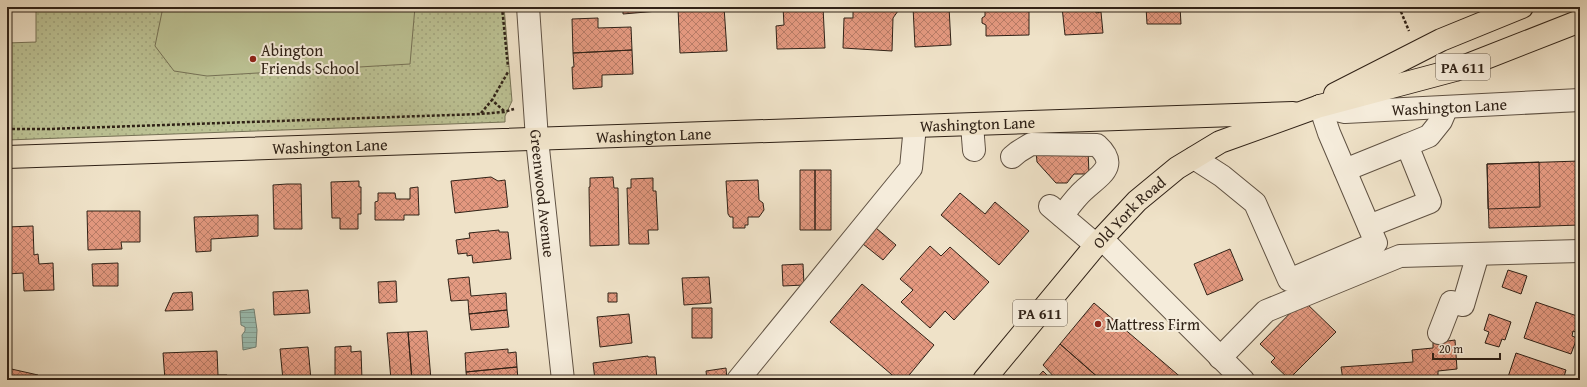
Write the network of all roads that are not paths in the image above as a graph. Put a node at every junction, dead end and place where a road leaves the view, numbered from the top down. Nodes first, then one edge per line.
1 (528, 7) edge
2 (1522, 7) edge
3 (1580, 21) edge
4 (1577, 106) edge
5 (1447, 107) junction
6 (1310, 109) junction
7 (972, 125) junction
8 (915, 126) junction
9 (537, 138) junction
10 (1407, 145) junction
11 (974, 150) dead end
12 (7, 157) edge
13 (1012, 157) dead end
14 (1194, 158) junction
15 (1345, 170) junction
16 (1369, 226) junction
17 (1099, 242) junction
18 (1580, 251) edge
19 (1478, 254) junction
20 (1439, 333) dead end
21 (1220, 358) junction
22 (1241, 379) edge
23 (563, 380) edge
24 (738, 380) edge
25 (984, 380) edge

1 - 9 street, Greenwood Avenue
2 - 6 main road, Old York Road / PA 611
3 - 6 main road, Old York Road / PA 611
4 - 5 street, Washington Lane
5 - 6 street, Washington Lane
5 - 10 street
6 - 7 main road, Washington Lane
6 - 14 main road, Old York Road / PA 611
6 - 15 street
7 - 8 main road, Washington Lane
7 - 11 street
8 - 9 main road, Washington Lane
8 - 24 street
9 - 12 main road, Washington Lane
9 - 23 street, Greenwood Avenue
10 - 15 street
10 - 16 street
13 - 17 street
14 - 16 street
14 - 17 main road, Old York Road / PA 611
15 - 16 street
17 - 21 street
17 - 25 main road, Old York Road / PA 611
18 - 19 street
19 - 20 street
19 - 21 street
21 - 22 street

